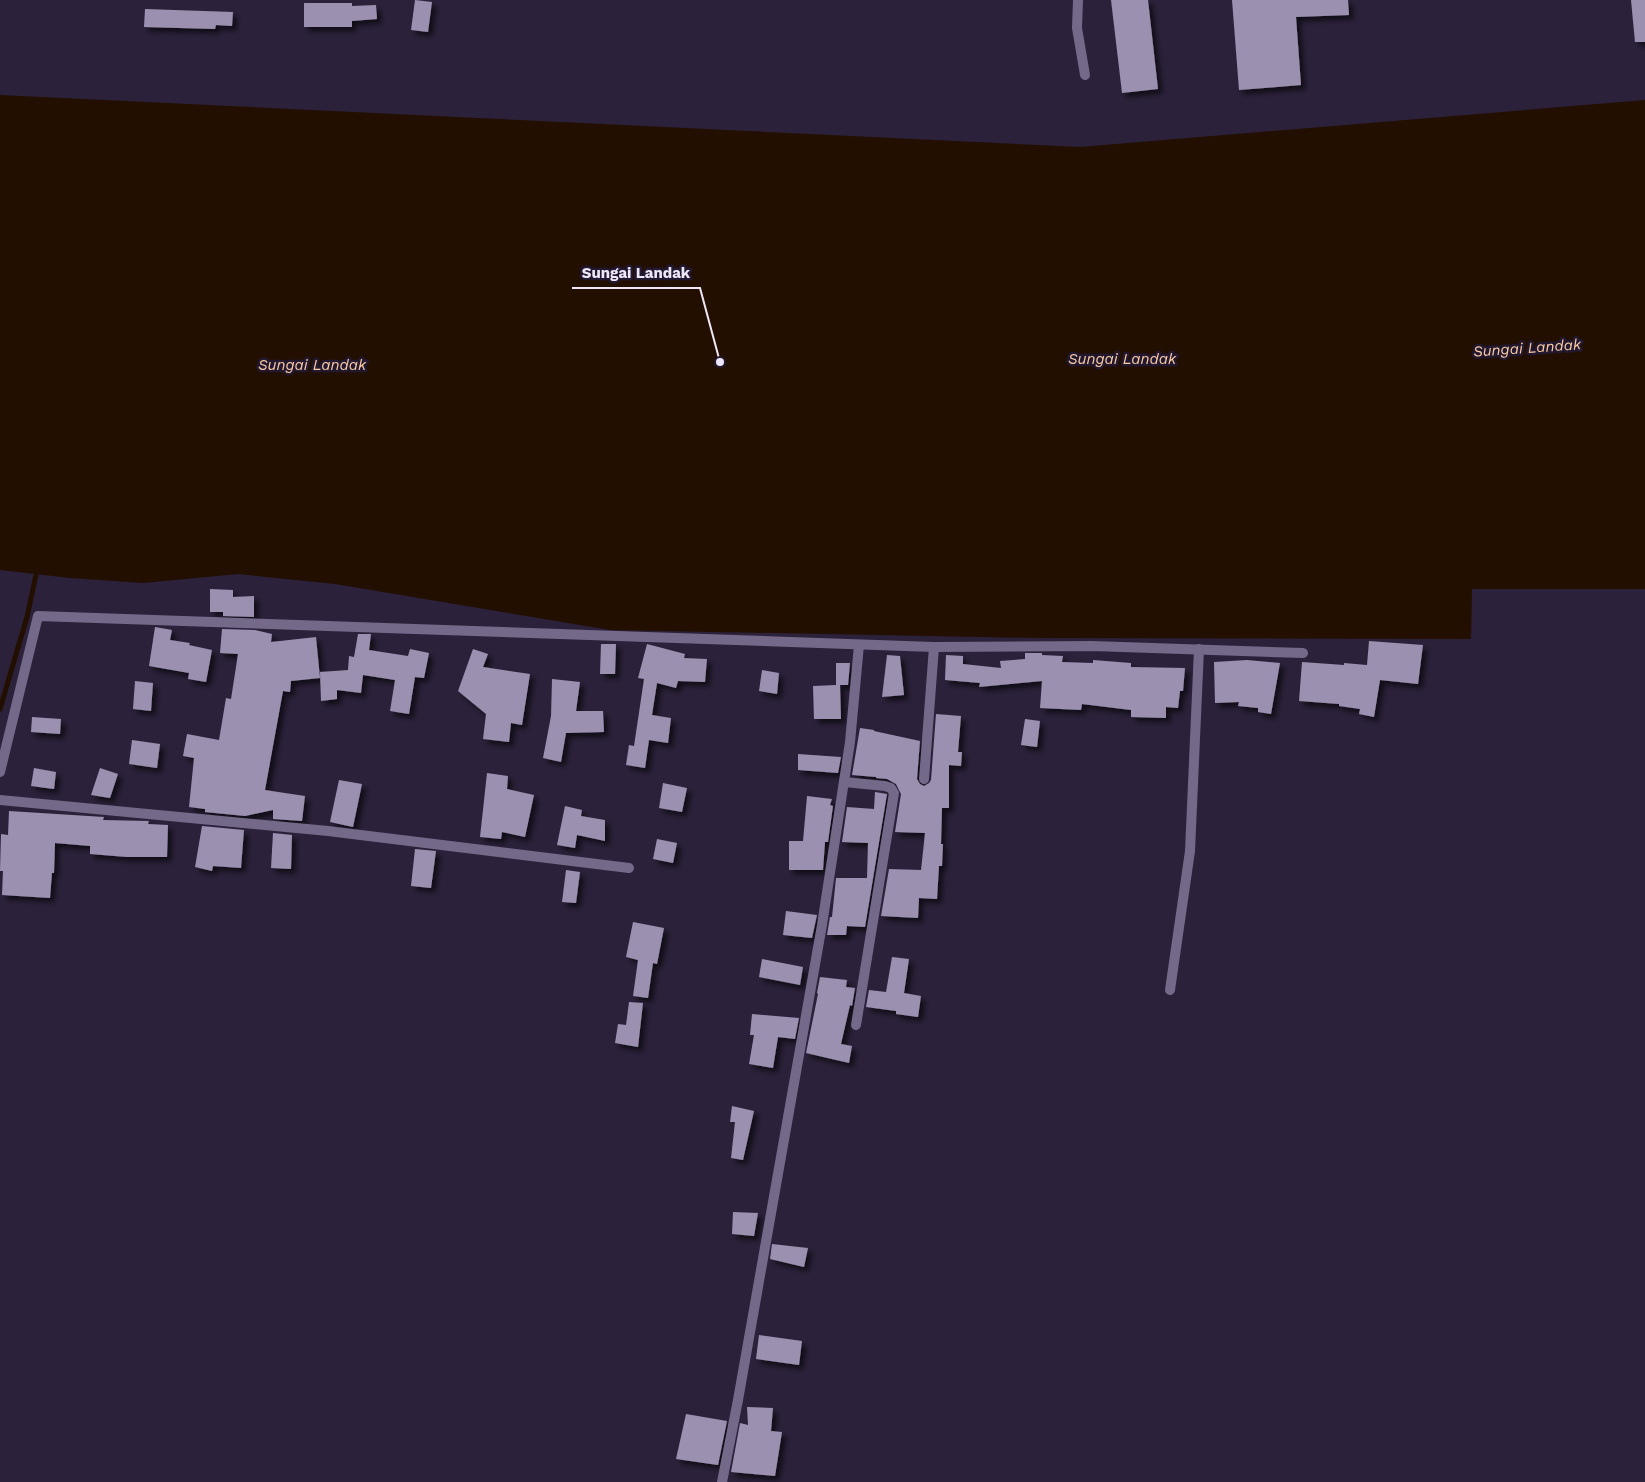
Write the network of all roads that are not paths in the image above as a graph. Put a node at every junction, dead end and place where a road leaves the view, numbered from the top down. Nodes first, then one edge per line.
1 (1078, 0) edge
2 (1085, 75) dead end
3 (859, 645) junction
4 (934, 647) junction
5 (1198, 649) junction
6 (1303, 653) dead end
7 (0, 772) edge
8 (924, 779) dead end
9 (844, 782) junction
10 (0, 800) edge
11 (629, 868) dead end
12 (1170, 990) dead end
13 (856, 1025) dead end
14 (722, 1482) edge

1 - 2 street
3 - 4 street
3 - 7 street
3 - 9 street
4 - 5 street
4 - 8 street
5 - 6 street
5 - 12 street
9 - 13 street
9 - 14 street
10 - 11 street

